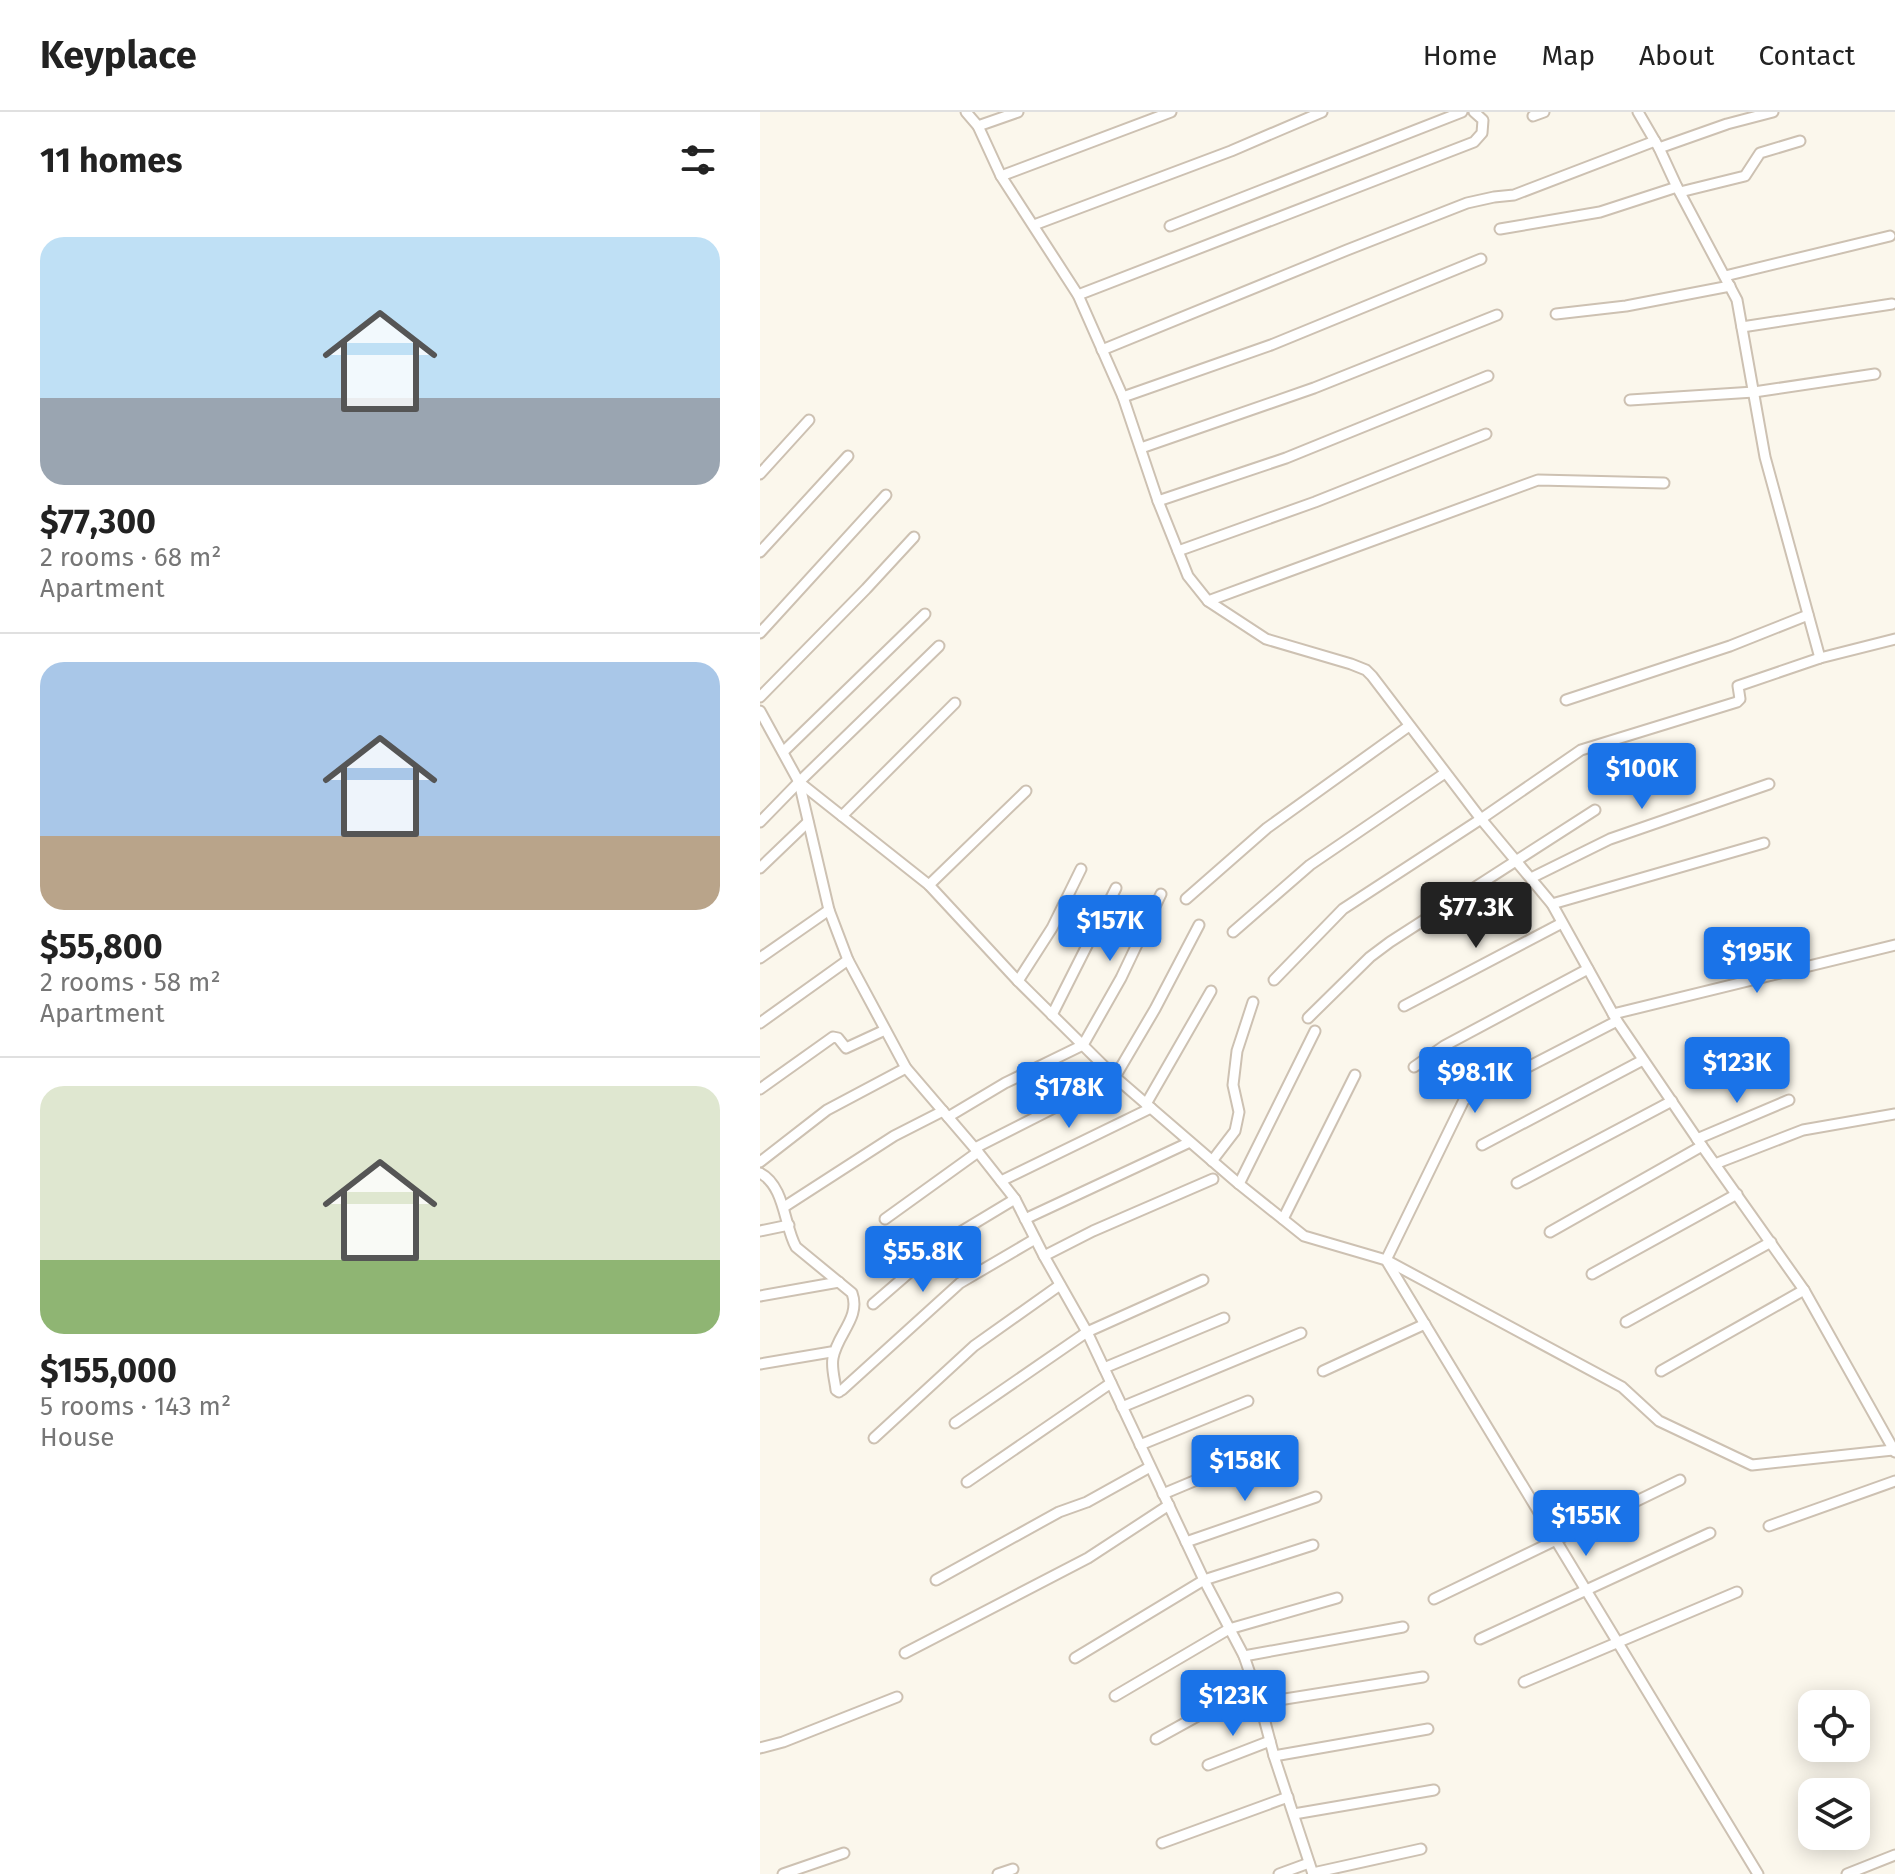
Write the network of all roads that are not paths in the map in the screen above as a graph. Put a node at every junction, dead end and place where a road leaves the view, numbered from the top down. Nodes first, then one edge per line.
1 (966, 112) edge
2 (1018, 112) edge
3 (1171, 112) edge
4 (1322, 112) edge
5 (1462, 112) edge
6 (1474, 112) edge
7 (1544, 112) edge
8 (1638, 112) edge
9 (1773, 112) edge
10 (1533, 116) dead end
11 (978, 126) junction
12 (1800, 141) dead end
13 (1657, 144) junction
14 (1001, 176) junction
15 (1679, 190) junction
16 (1034, 225) junction
17 (1170, 226) dead end
18 (1500, 229) dead end
19 (1890, 236) dead end
20 (1481, 259) dead end
21 (1725, 276) junction
22 (1730, 286) junction
23 (1078, 295) junction
24 (1892, 304) dead end
25 (1556, 314) dead end
26 (1497, 315) dead end
27 (1742, 327) junction
28 (1102, 350) junction
29 (1875, 374) dead end
30 (1488, 376) dead end
31 (1754, 392) junction
32 (1123, 397) junction
33 (1630, 400) dead end
34 (809, 420) dead end
35 (1486, 434) dead end
36 (1141, 448) junction
37 (848, 456) dead end
38 (760, 474) edge
39 (1664, 483) dead end
40 (886, 495) dead end
41 (1158, 501) junction
42 (914, 537) dead end
43 (1178, 551) junction
44 (760, 552) edge
45 (1208, 601) junction
46 (925, 614) dead end
47 (1808, 615) junction
48 (760, 633) edge
49 (1895, 639) edge
50 (939, 646) dead end
51 (1820, 658) junction
52 (760, 697) edge
53 (1566, 700) dead end
54 (955, 703) dead end
55 (760, 711) edge
56 (768, 725) junction
57 (1409, 726) junction
58 (760, 734) edge
59 (783, 752) junction
60 (1445, 773) junction
61 (799, 782) junction
62 (1769, 784) dead end
63 (1026, 791) dead end
64 (1595, 810) dead end
65 (842, 816) junction
66 (1481, 819) junction
67 (760, 822) edge
68 (808, 822) junction
69 (1764, 843) dead end
70 (1515, 860) junction
71 (760, 868) edge
72 (1081, 869) dead end
73 (1531, 878) junction
74 (929, 885) junction
75 (1116, 888) dead end
76 (1161, 894) dead end
77 (1186, 899) dead end
78 (1552, 904) junction
79 (829, 910) junction
80 (1562, 923) junction
81 (1199, 925) dead end
82 (1233, 932) dead end
83 (1895, 945) edge
84 (760, 958) edge
85 (848, 960) junction
86 (1588, 969) junction
87 (1274, 980) dead end
88 (1018, 981) junction
89 (1211, 991) dead end
90 (1253, 1002) dead end
91 (1404, 1006) dead end
92 (1052, 1015) junction
93 (1308, 1018) dead end
94 (1615, 1018) junction
95 (760, 1023) edge
96 (885, 1030) junction
97 (1315, 1031) dead end
98 (1083, 1045) junction
99 (1643, 1060) junction
100 (1414, 1067) dead end
101 (906, 1068) junction
102 (1355, 1075) dead end
103 (1115, 1077) junction
104 (760, 1089) edge
105 (1789, 1100) dead end
106 (1672, 1101) junction
107 (1149, 1106) junction
108 (945, 1114) junction
109 (1895, 1114) edge
110 (1190, 1142) junction
111 (1700, 1143) junction
112 (1482, 1145) dead end
113 (977, 1150) junction
114 (1212, 1161) junction
115 (760, 1162) edge
116 (1715, 1164) junction
117 (760, 1173) edge
118 (1213, 1179) dead end
119 (1001, 1181) junction
120 (1517, 1183) dead end
121 (1239, 1184) junction
122 (1737, 1194) junction
123 (1015, 1199) junction
124 (784, 1207) junction
125 (885, 1219) dead end
126 (1025, 1219) junction
127 (1283, 1219) junction
128 (789, 1225) junction
129 (760, 1231) edge
130 (1550, 1232) dead end
131 (1035, 1239) junction
132 (1771, 1242) junction
133 (1044, 1256) junction
134 (1386, 1260) junction
135 (1592, 1274) dead end
136 (1203, 1280) dead end
137 (839, 1282) junction
138 (1060, 1285) junction
139 (1804, 1290) junction
140 (760, 1296) edge
141 (873, 1304) dead end
142 (1224, 1318) dead end
143 (1626, 1322) dead end
144 (1425, 1324) junction
145 (1087, 1332) junction
146 (1301, 1333) dead end
147 (831, 1352) dead end
148 (760, 1364) edge
149 (1104, 1368) junction
150 (1323, 1371) dead end
151 (1661, 1371) dead end
152 (1111, 1383) junction
153 (1248, 1401) dead end
154 (1122, 1407) junction
155 (955, 1423) dead end
156 (874, 1438) dead end
157 (1287, 1442) dead end
158 (1140, 1445) junction
159 (1894, 1451) edge
160 (1150, 1467) junction
161 (1680, 1480) dead end
162 (1895, 1481) edge
163 (967, 1482) dead end
164 (1163, 1494) junction
165 (1316, 1497) dead end
166 (1169, 1505) junction
167 (1769, 1526) dead end
168 (1710, 1533) dead end
169 (1555, 1539) junction
170 (1186, 1542) junction
171 (1313, 1545) dead end
172 (936, 1580) dead end
173 (1204, 1580) junction
174 (1586, 1590) junction
175 (1737, 1592) dead end
176 (1337, 1598) dead end
177 (1434, 1599) dead end
178 (1403, 1627) dead end
179 (1229, 1629) junction
180 (1480, 1639) dead end
181 (1617, 1641) junction
182 (905, 1653) dead end
183 (1244, 1656) junction
184 (1075, 1658) dead end
185 (1423, 1677) dead end
186 (1524, 1682) dead end
187 (1254, 1685) junction
188 (1115, 1696) dead end
189 (897, 1697) dead end
190 (1260, 1703) junction
191 (1428, 1729) dead end
192 (1156, 1739) dead end
193 (1270, 1741) junction
194 (760, 1748) edge
195 (1274, 1756) junction
196 (1208, 1765) dead end
197 (1434, 1790) dead end
198 (1288, 1797) junction
199 (1294, 1814) junction
200 (1162, 1843) dead end
201 (1421, 1849) dead end
202 (844, 1853) dead end
203 (1895, 1855) edge
204 (1013, 1869) dead end
205 (1312, 1870) edge
206 (783, 1874) edge
207 (998, 1874) edge
208 (1279, 1874) edge
209 (1758, 1874) edge
210 (1847, 1874) edge

1 - 11 street
2 - 11 street
3 - 14 street
4 - 16 street
5 - 17 street
6 - 23 street
7 - 10 street
8 - 13 street
9 - 13 street
11 - 14 street
12 - 15 street
13 - 15 street
13 - 28 street
14 - 16 street
15 - 18 street
15 - 21 street
16 - 23 street
19 - 21 street
20 - 32 street
21 - 22 street
22 - 25 street
22 - 27 street
23 - 28 street
24 - 27 street
26 - 36 street
27 - 31 street
28 - 32 street
29 - 31 street
30 - 41 street
31 - 33 street
31 - 47 street
32 - 36 street
34 - 38 street
35 - 43 street
36 - 41 street
37 - 44 street
39 - 45 street
40 - 48 street
41 - 43 street
42 - 52 street
43 - 45 street
45 - 57 street
46 - 59 street
47 - 51 street
47 - 53 street
49 - 51 street
50 - 61 street
51 - 66 street
54 - 65 street
55 - 56 street
56 - 58 street
56 - 59 street
57 - 60 street
57 - 77 street
59 - 61 street
60 - 66 street
60 - 82 street
61 - 65 street
61 - 67 street
61 - 68 street
62 - 73 street
63 - 74 street
64 - 70 street
65 - 74 street
66 - 70 street
66 - 87 street
68 - 71 street
68 - 79 street
69 - 78 street
70 - 73 street
70 - 93 street
72 - 88 street
73 - 78 street
74 - 88 street
75 - 92 street
76 - 98 street
78 - 80 street
79 - 84 street
79 - 85 street
80 - 86 street
80 - 91 street
81 - 103 street
83 - 94 street
85 - 95 street
85 - 96 street
86 - 94 street
86 - 100 street
88 - 92 street
89 - 107 street
90 - 114 street
92 - 98 street
94 - 99 street
94 - 134 street
96 - 101 street
96 - 104 street
97 - 121 street
98 - 103 street
98 - 108 street
99 - 106 street
99 - 112 street
101 - 108 street
101 - 115 street
102 - 127 street
103 - 107 street
103 - 113 street
105 - 111 street
106 - 111 street
106 - 120 street
107 - 110 street
107 - 119 street
108 - 113 street
108 - 124 street
109 - 116 street
110 - 114 street
110 - 126 street
111 - 116 street
111 - 130 street
113 - 119 street
113 - 125 street
114 - 121 street
116 - 122 street
117 - 124 street
118 - 133 street
119 - 123 street
121 - 127 street
122 - 132 street
122 - 135 street
123 - 126 street
123 - 141 street
124 - 128 street
126 - 131 street
127 - 134 street
128 - 129 street
128 - 137 street
131 - 133 street
131 - 137 street
132 - 139 street
132 - 143 street
133 - 138 street
134 - 144 street
134 - 159 street
136 - 145 street
137 - 140 street
138 - 145 street
138 - 156 street
139 - 151 street
139 - 159 street
142 - 149 street
144 - 150 street
144 - 169 street
145 - 149 street
145 - 155 street
146 - 154 street
147 - 148 street
149 - 152 street
152 - 154 street
152 - 163 street
153 - 158 street
154 - 158 street
157 - 164 street
158 - 160 street
160 - 164 street
160 - 172 street
161 - 169 street
162 - 167 street
164 - 166 street
165 - 170 street
166 - 170 street
166 - 182 street
168 - 174 street
169 - 174 street
169 - 177 street
170 - 173 street
171 - 173 street
173 - 179 street
173 - 184 street
174 - 180 street
174 - 181 street
175 - 181 street
176 - 179 street
178 - 183 street
179 - 183 street
179 - 188 street
181 - 186 street
181 - 209 street
183 - 187 street
185 - 190 street
187 - 190 street
187 - 192 street
189 - 194 street
190 - 193 street
191 - 195 street
193 - 195 street
193 - 196 street
195 - 198 street
197 - 199 street
198 - 199 street
198 - 200 street
199 - 205 street
201 - 205 street
202 - 206 street
203 - 210 street
204 - 207 street
205 - 208 street

